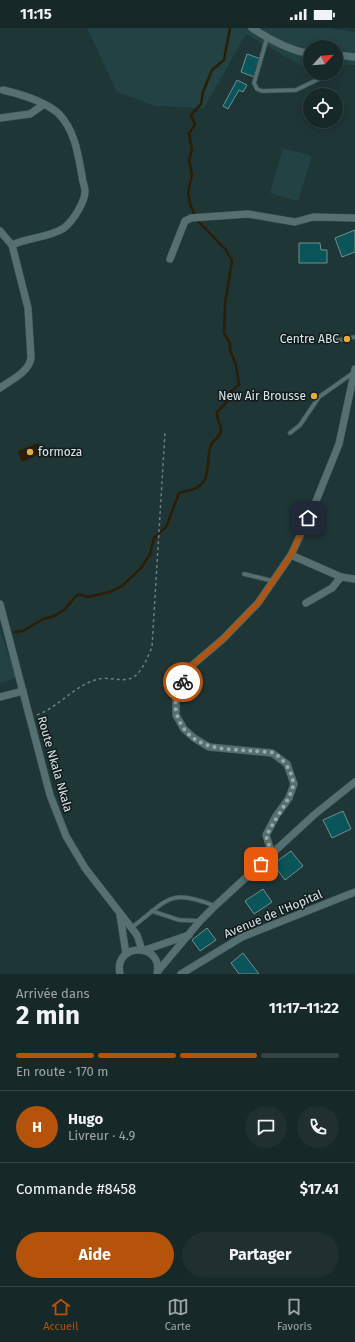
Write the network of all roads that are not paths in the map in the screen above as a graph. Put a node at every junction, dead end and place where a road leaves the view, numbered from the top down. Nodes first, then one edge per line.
1 (252, 28) edge
2 (267, 38) junction
3 (303, 52) edge
4 (343, 56) edge
5 (355, 57) edge
6 (317, 80) edge
7 (3, 90) dead end
8 (43, 105) junction
9 (0, 118) edge
10 (355, 218) edge
11 (0, 231) edge
12 (12, 245) junction
13 (170, 259) dead end
14 (355, 337) edge
15 (329, 342) dead end
16 (354, 371) edge
17 (0, 388) edge
18 (290, 433) dead end
19 (291, 555) junction
20 (244, 574) dead end
21 (341, 577) junction
22 (355, 579) edge
23 (273, 581) junction
24 (306, 603) dead end
25 (0, 604) edge
26 (23, 691) junction
27 (0, 697) edge
28 (355, 782) edge
29 (272, 854) junction
30 (355, 892) edge
31 (215, 906) junction
32 (152, 911) junction
33 (120, 915) junction
34 (200, 921) junction
35 (131, 928) junction
36 (189, 935) junction
37 (143, 950) junction
38 (126, 954) junction
39 (118, 973) edge
40 (158, 973) edge
41 (181, 974) edge

1 - 2 street
2 - 3 street
2 - 6 lane
4 - 5 street
7 - 8 street
8 - 9 street
8 - 12 street
10 - 13 street
11 - 12 street
12 - 17 street
14 - 15 lane
16 - 18 lane
16 - 19 street
19 - 21 street
19 - 23 street
20 - 23 lane
21 - 22 street
21 - 24 street
23 - 29 street
25 - 26 street, Route Nkala Nkala
26 - 27 street
26 - 33 street, Route Nkala Nkala
28 - 29 street
29 - 31 street
30 - 41 street, Avenue de l'Hopital
31 - 32 lane
31 - 34 street
32 - 34 lane
32 - 35 lane
33 - 35 street, Route Nkala Nkala
33 - 38 street
34 - 36 street
35 - 37 street, Route Nkala Nkala
36 - 37 street
36 - 40 street
37 - 38 street
37 - 40 street, Route Nkala Nkala
38 - 39 street

